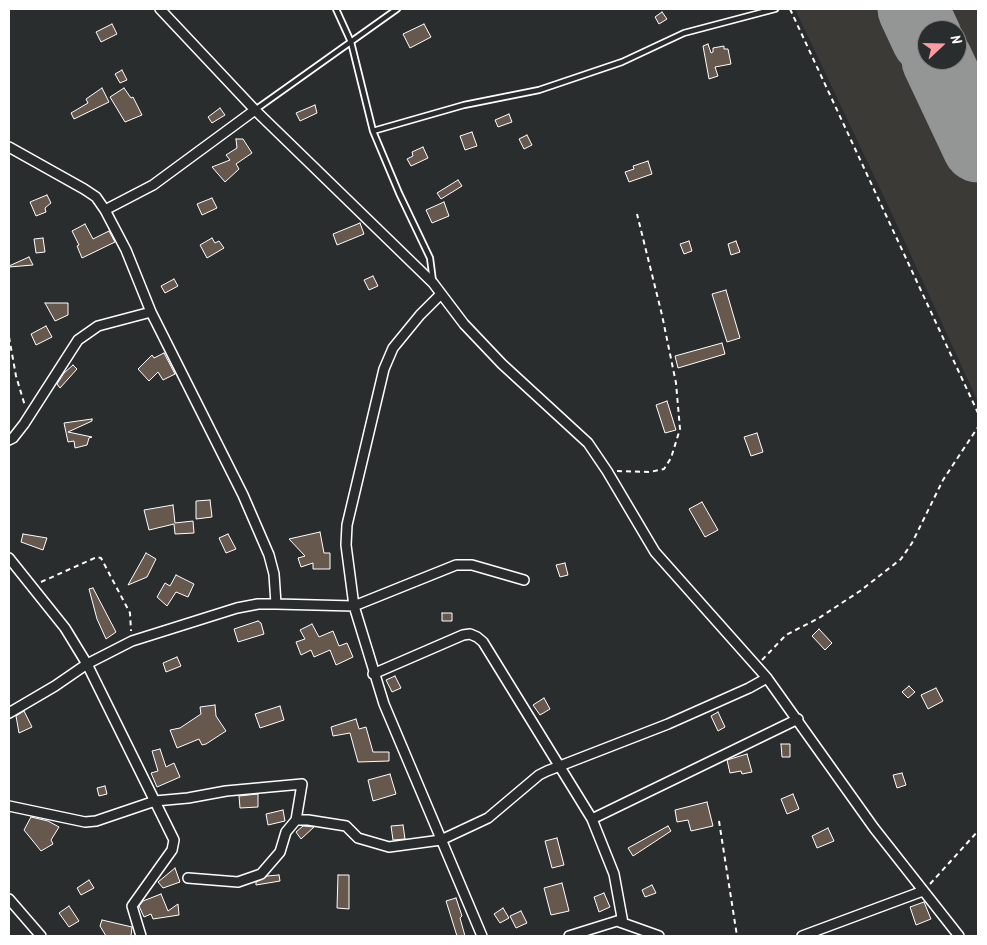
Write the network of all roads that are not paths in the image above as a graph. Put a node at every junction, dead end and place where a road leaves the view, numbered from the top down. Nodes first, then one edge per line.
1 (160, 9) edge
2 (336, 9) edge
3 (397, 9) edge
4 (775, 9) edge
5 (351, 42) junction
6 (255, 110) junction
7 (374, 131) junction
8 (9, 147) edge
9 (105, 210) junction
10 (434, 283) junction
11 (441, 294) junction
12 (151, 312) junction
13 (9, 440) edge
14 (9, 558) edge
15 (524, 580) dead end
16 (276, 604) junction
17 (354, 606) junction
18 (87, 664) junction
19 (373, 674) junction
20 (767, 678) junction
21 (9, 712) edge
22 (798, 719) junction
23 (559, 766) junction
24 (155, 801) junction
25 (9, 806) edge
26 (592, 819) junction
27 (296, 820) junction
28 (441, 840) junction
29 (188, 878) dead end
30 (923, 891) junction
31 (9, 899) edge
32 (623, 923) junction
33 (40, 936) edge
34 (141, 936) edge
35 (482, 936) edge
36 (569, 936) edge
37 (659, 936) edge
38 (802, 936) edge
39 (959, 936) edge

1 - 6 street
2 - 5 lane
3 - 5 lane
4 - 7 lane
5 - 6 lane
5 - 7 lane
6 - 9 street
6 - 10 street
7 - 10 lane
8 - 9 street
9 - 12 street
10 - 11 street
11 - 17 street
11 - 20 street
12 - 13 street
12 - 16 street
14 - 18 street
15 - 17 street
16 - 17 street
16 - 18 street
17 - 19 street
18 - 21 street
18 - 24 street
19 - 23 street
19 - 28 street
20 - 22 street
20 - 23 street
22 - 26 street
22 - 30 street
23 - 26 street
23 - 28 street
24 - 25 street
24 - 27 street
24 - 34 street
26 - 32 street
27 - 28 street
27 - 29 street
28 - 35 street
30 - 38 street
30 - 39 street
31 - 33 street
32 - 36 street
32 - 37 street

